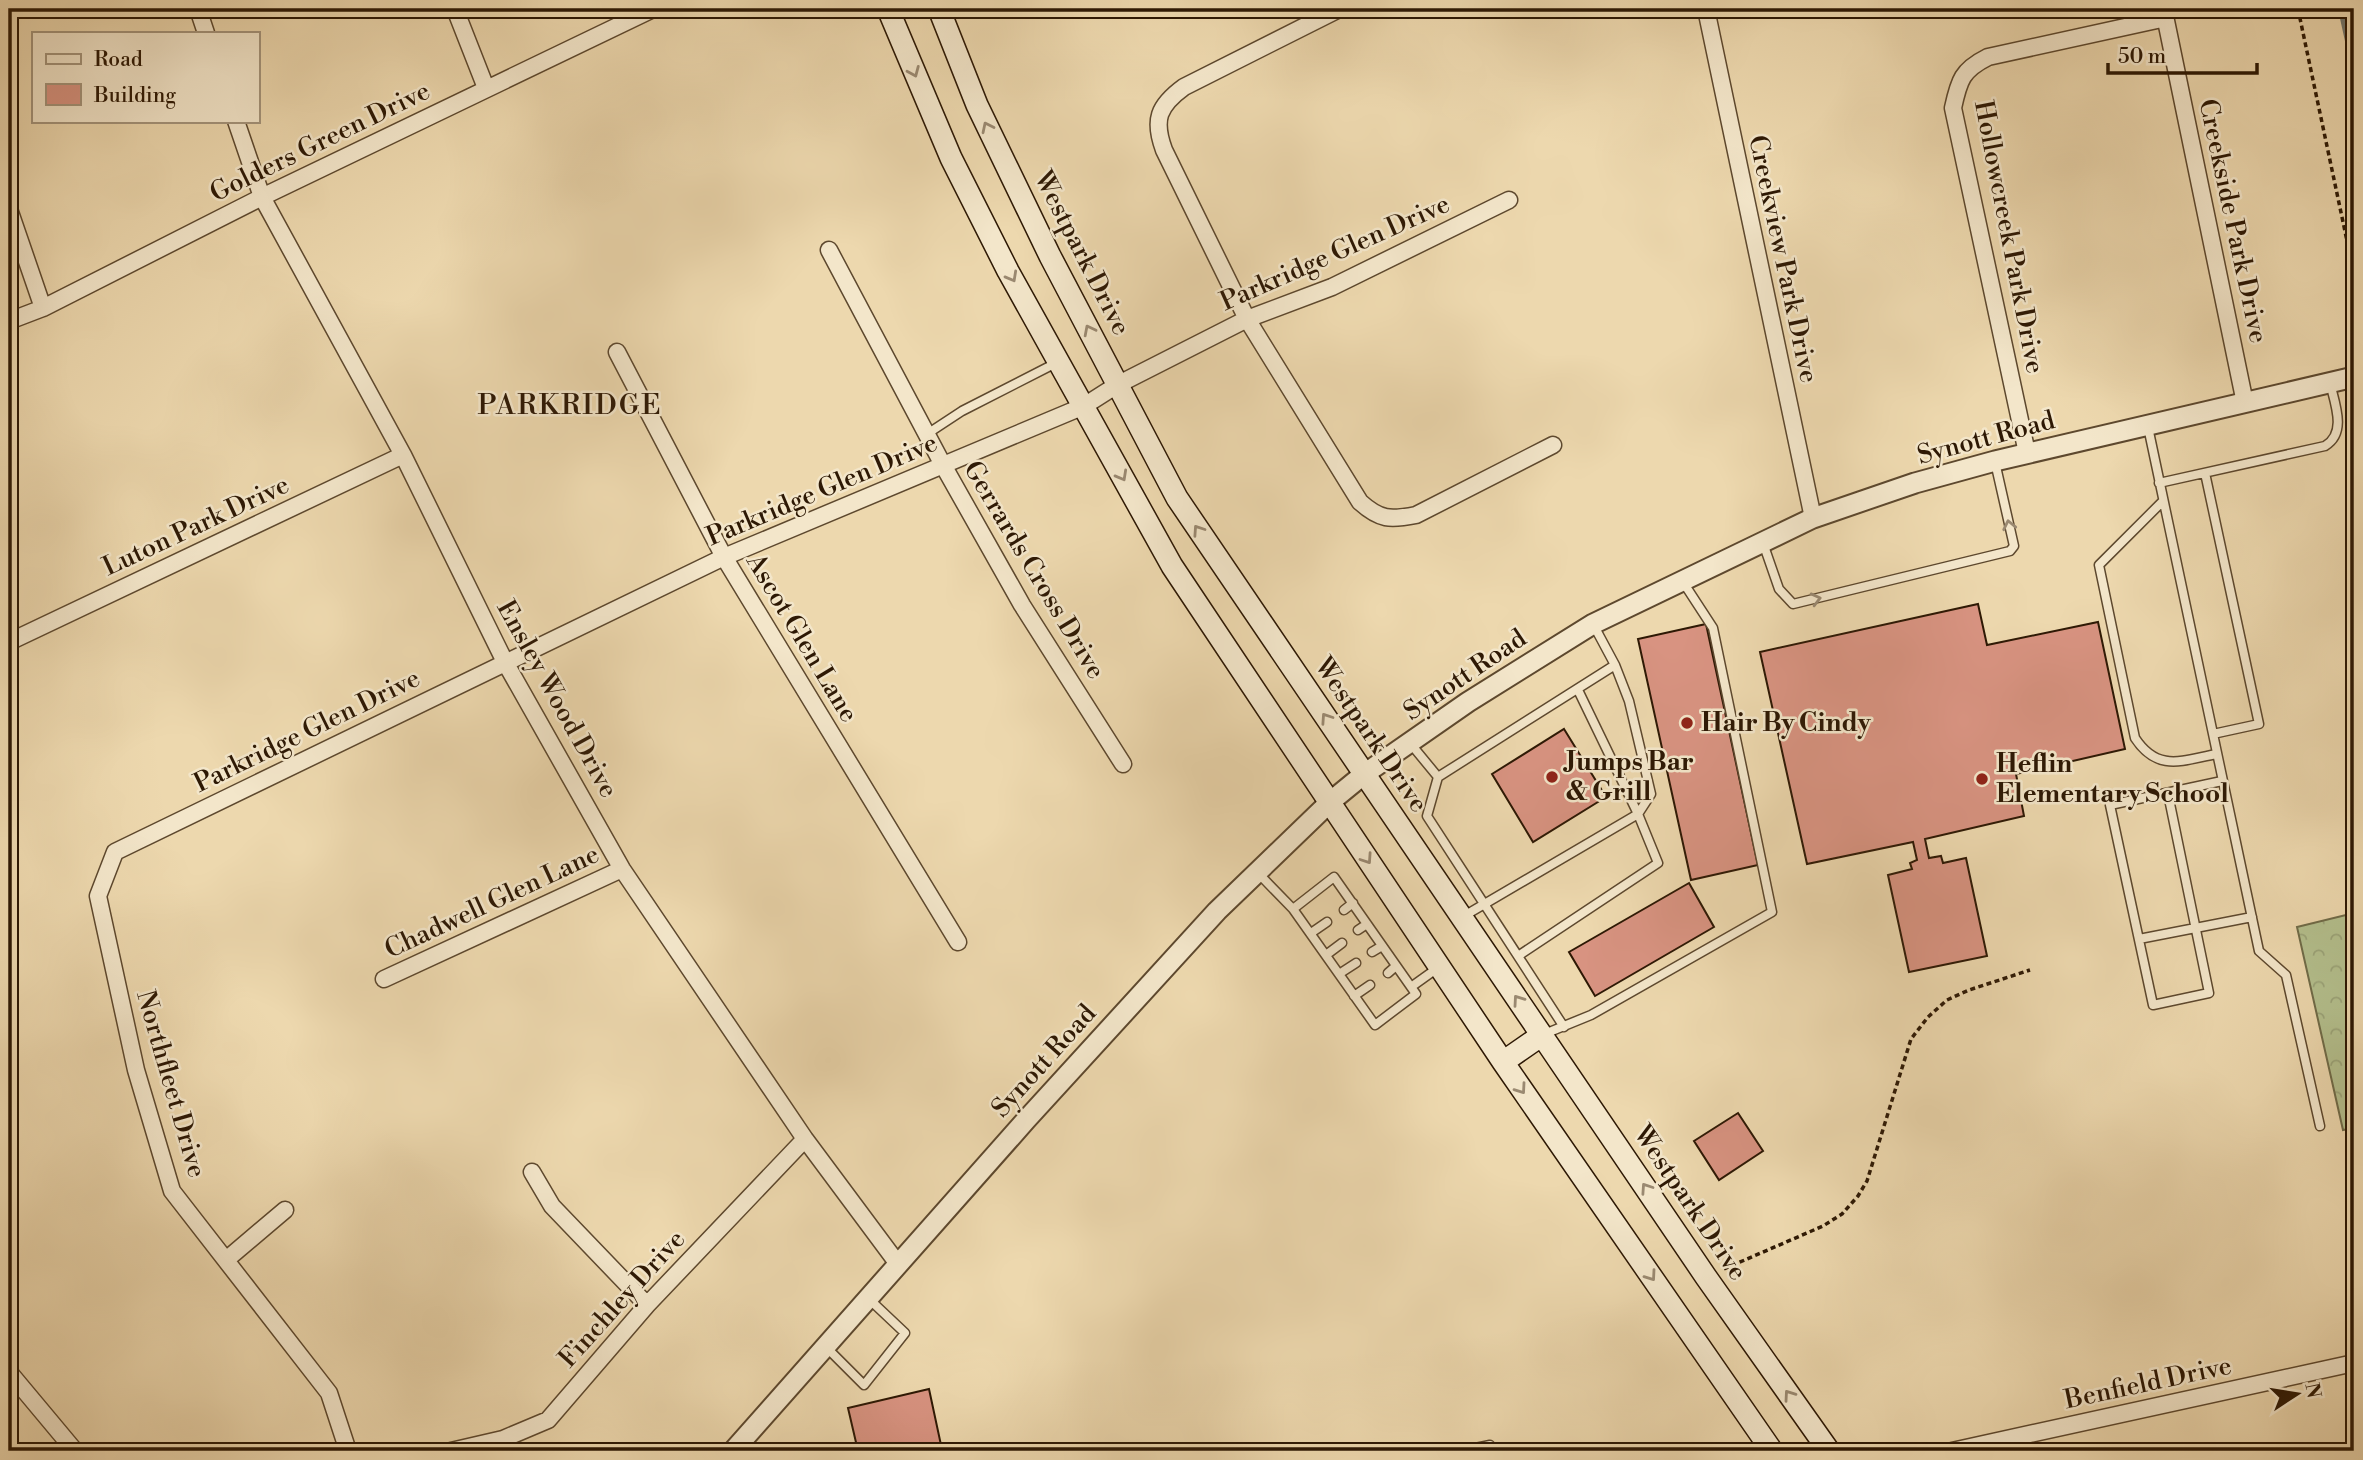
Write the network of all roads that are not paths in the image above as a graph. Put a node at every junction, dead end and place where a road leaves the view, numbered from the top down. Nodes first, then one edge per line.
1 (198, 9) edge
2 (455, 9) edge
3 (653, 9) edge
4 (888, 9) edge
5 (939, 9) edge
6 (1339, 9) edge
7 (1706, 9) edge
8 (2165, 14) edge
9 (206, 32) edge
10 (486, 88) junction
11 (236, 122) edge
12 (262, 197) junction
13 (1509, 200) dead end
14 (9, 209) edge
15 (829, 250) dead end
16 (43, 308) junction
17 (1247, 319) junction
18 (9, 321) edge
19 (617, 352) dead end
20 (1059, 362) junction
21 (2354, 377) edge
22 (2330, 383) junction
23 (1117, 385) junction
24 (2245, 403) junction
25 (1084, 406) junction
26 (2147, 424) junction
27 (926, 434) junction
28 (1553, 445) dead end
29 (2027, 453) junction
30 (403, 455) junction
31 (1995, 461) junction
32 (943, 465) junction
33 (2205, 473) junction
34 (2160, 483) junction
35 (2163, 502) junction
36 (1813, 518) junction
37 (1763, 543) junction
38 (724, 557) junction
39 (1682, 580) junction
40 (1593, 624) junction
41 (9, 642) edge
42 (505, 662) junction
43 (1615, 665) junction
44 (1578, 690) junction
45 (2213, 734) junction
46 (1410, 743) junction
47 (2217, 754) junction
48 (1123, 764) dead end
49 (1363, 775) junction
50 (1437, 777) junction
51 (2222, 781) junction
52 (2168, 793) junction
53 (1329, 802) junction
54 (1638, 814) junction
55 (156, 832) joint
56 (622, 869) junction
57 (1257, 872) junction
58 (1353, 903) junction
59 (1484, 904) junction
60 (1293, 909) junction
61 (1344, 909) dead end
62 (2252, 917) junction
63 (1461, 918) junction
64 (1327, 922) dead end
65 (1367, 924) junction
66 (2196, 928) junction
67 (1358, 930) dead end
68 (1311, 933) junction
69 (2139, 939) junction
70 (958, 942) dead end
71 (1342, 943) dead end
72 (1382, 946) junction
73 (1372, 952) dead end
74 (1326, 955) junction
75 (1518, 956) junction
76 (1356, 963) dead end
77 (1396, 966) junction
78 (1439, 967) junction
79 (1388, 973) dead end
80 (1339, 974) junction
81 (384, 979) dead end
82 (1370, 985) dead end
83 (1411, 988) junction
84 (1354, 996) junction
85 (1564, 1027) junction
86 (1542, 1035) junction
87 (1503, 1062) junction
88 (2320, 1126) dead end
89 (805, 1139) junction
90 (532, 1172) dead end
91 (285, 1210) dead end
92 (226, 1260) junction
93 (898, 1264) junction
94 (869, 1299) junction
95 (648, 1305) junction
96 (825, 1346) junction
97 (2354, 1363) edge
98 (9, 1372) edge
99 (75, 1451) edge
100 (348, 1451) edge
101 (451, 1451) edge
102 (733, 1451) edge
103 (1461, 1451) edge
104 (1491, 1451) edge
105 (1772, 1451) edge
106 (1829, 1451) edge
107 (1952, 1451) edge

1 - 9 street
2 - 10 street
3 - 10 street, Golders Green Drive
4 -> 20 main road
23 -> 5 main road, Westpark Drive
6 - 17 street
7 - 36 street, Creekview Park Drive
8 - 24 street, Creekside Park Drive
8 - 29 street, Hollowcreek Park Drive
10 - 12 street, Golders Green Drive
11 - 12 street, Ensley Wood Drive
12 - 16 street, Golders Green Drive
12 - 30 street, Ensley Wood Drive
13 - 17 street, Parkridge Glen Drive
14 - 16 street
15 - 27 street, Gerrards Cross Drive
16 - 18 street, Golders Green Drive
17 - 23 street, Parkridge Glen Drive
17 - 28 street
19 - 38 street, Ascot Glen Lane
20 - 25 main road
20 - 27 lane
21 - 22 street, Synott Road
22 - 24 street, Synott Road
22 - 33 lane
23 - 25 street, Parkridge Glen Drive
49 -> 23 main road, Westpark Drive
24 - 26 street, Synott Road
25 - 32 street, Parkridge Glen Drive
25 -> 53 main road
26 - 29 street, Synott Road
26 - 34 lane
27 - 32 street, Gerrards Cross Drive
29 - 31 street, Synott Road
30 - 41 street, Luton Park Drive
30 - 42 street, Ensley Wood Drive
31 - 36 street, Synott Road
37 -> 31 lane
32 - 38 street, Parkridge Glen Drive
32 - 48 street, Gerrards Cross Drive
33 - 34 lane
33 - 45 lane
34 - 35 lane
35 - 45 lane
35 - 47 lane
36 - 37 street, Synott Road
37 - 39 street, Synott Road
38 - 42 street, Parkridge Glen Drive
38 - 70 street, Ascot Glen Lane
39 - 40 street, Synott Road
39 - 85 lane
40 - 43 lane
40 - 46 street, Synott Road
42 - 55 street, Parkridge Glen Drive
42 - 56 street, Ensley Wood Drive
43 - 44 lane
43 - 54 lane
44 - 50 lane
44 - 54 lane
45 - 47 lane
46 - 49 street, Synott Road
46 - 50 lane
47 - 51 lane
49 - 53 street, Synott Road
49 - 63 main road, Westpark Drive
50 - 59 lane
51 - 52 lane
51 - 62 lane
52 - 66 lane
52 - 69 lane
53 - 57 street, Synott Road
53 -> 78 main road
54 - 59 lane
54 - 75 lane
55 - 92 street, Northfleet Drive
56 - 81 street, Chadwell Glen Lane
56 - 89 street, Ensley Wood Drive
57 - 60 lane
57 - 93 street, Synott Road
58 - 60 lane
58 - 61 lane
58 - 65 lane
59 - 63 lane
59 - 75 lane
60 - 68 lane
62 - 66 lane
62 - 88 lane
86 -> 63 main road, Westpark Drive
64 - 68 lane
65 - 67 lane
65 - 72 lane
66 - 69 lane
66 - 69 lane
68 - 74 lane
71 - 74 lane
72 - 73 lane
72 - 77 lane
74 - 80 lane
75 - 85 lane
76 - 80 lane
77 - 79 lane
77 - 83 lane
78 - 83 lane
78 - 87 main road
80 - 84 lane
82 - 84 lane
83 - 84 lane
85 - 86 lane
86 - 87 main road
106 -> 86 main road, Westpark Drive
87 -> 105 main road
89 - 93 street, Ensley Wood Drive
89 - 95 street, Finchley Drive
90 - 95 street
91 - 92 street
92 - 100 street, Northfleet Drive
93 - 94 street, Synott Road
94 - 96 street, Synott Road
94 - 96 lane
95 - 101 street, Finchley Drive
96 - 102 street, Synott Road
97 - 107 street, Benfield Drive
98 - 99 street
103 - 104 lane

